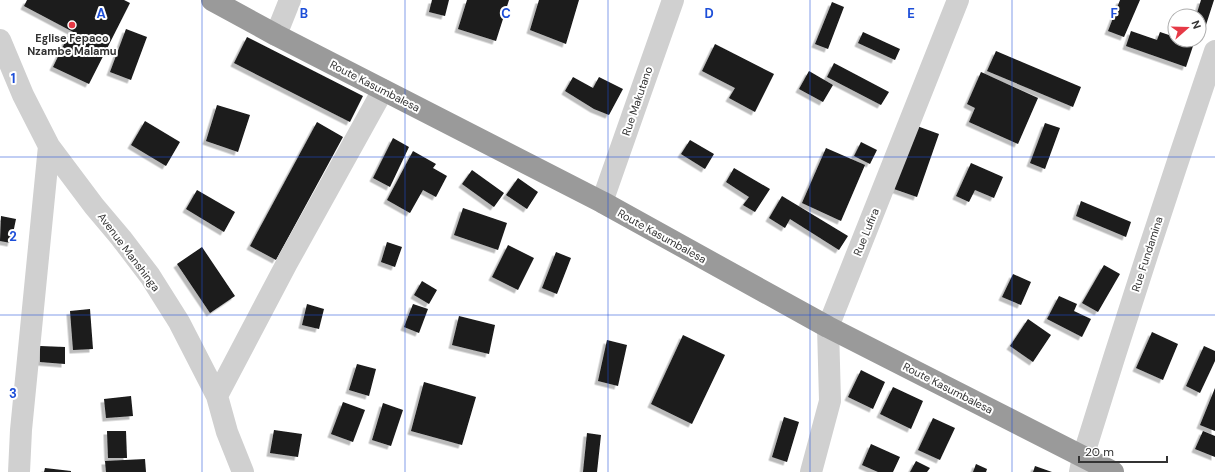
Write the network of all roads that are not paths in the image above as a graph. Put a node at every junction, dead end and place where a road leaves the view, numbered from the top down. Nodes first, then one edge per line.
1 (212, 0) edge
2 (290, 0) edge
3 (673, 0) edge
4 (958, 0) edge
5 (276, 35) junction
6 (0, 40) edge
7 (1215, 51) edge
8 (383, 90) junction
9 (49, 146) junction
10 (602, 202) junction
11 (828, 327) junction
12 (217, 396) junction
13 (227, 432) junction
14 (1082, 465) edge
15 (19, 472) edge
16 (227, 472) edge
17 (243, 472) edge
18 (811, 472) edge
19 (1113, 472) edge

1 - 5 highway, Route Kasumbalesa
2 - 5 street
3 - 10 street, Rue Makutano
4 - 11 street, Rue Lufira
5 - 8 highway, Route Kasumbalesa
6 - 9 street, Avenue Manshinga
7 - 14 street, Rue Fundamina
8 - 10 highway, Route Kasumbalesa
8 - 12 street
9 - 12 street, Avenue Manshinga
9 - 15 street
10 - 11 highway, Route Kasumbalesa
11 - 14 highway, Route Kasumbalesa
11 - 18 street, Rue Lufira
12 - 13 street, Avenue Manshinga
13 - 16 street
13 - 17 street, Avenue Manshinga
14 - 19 highway, Route Kasumbalesa

